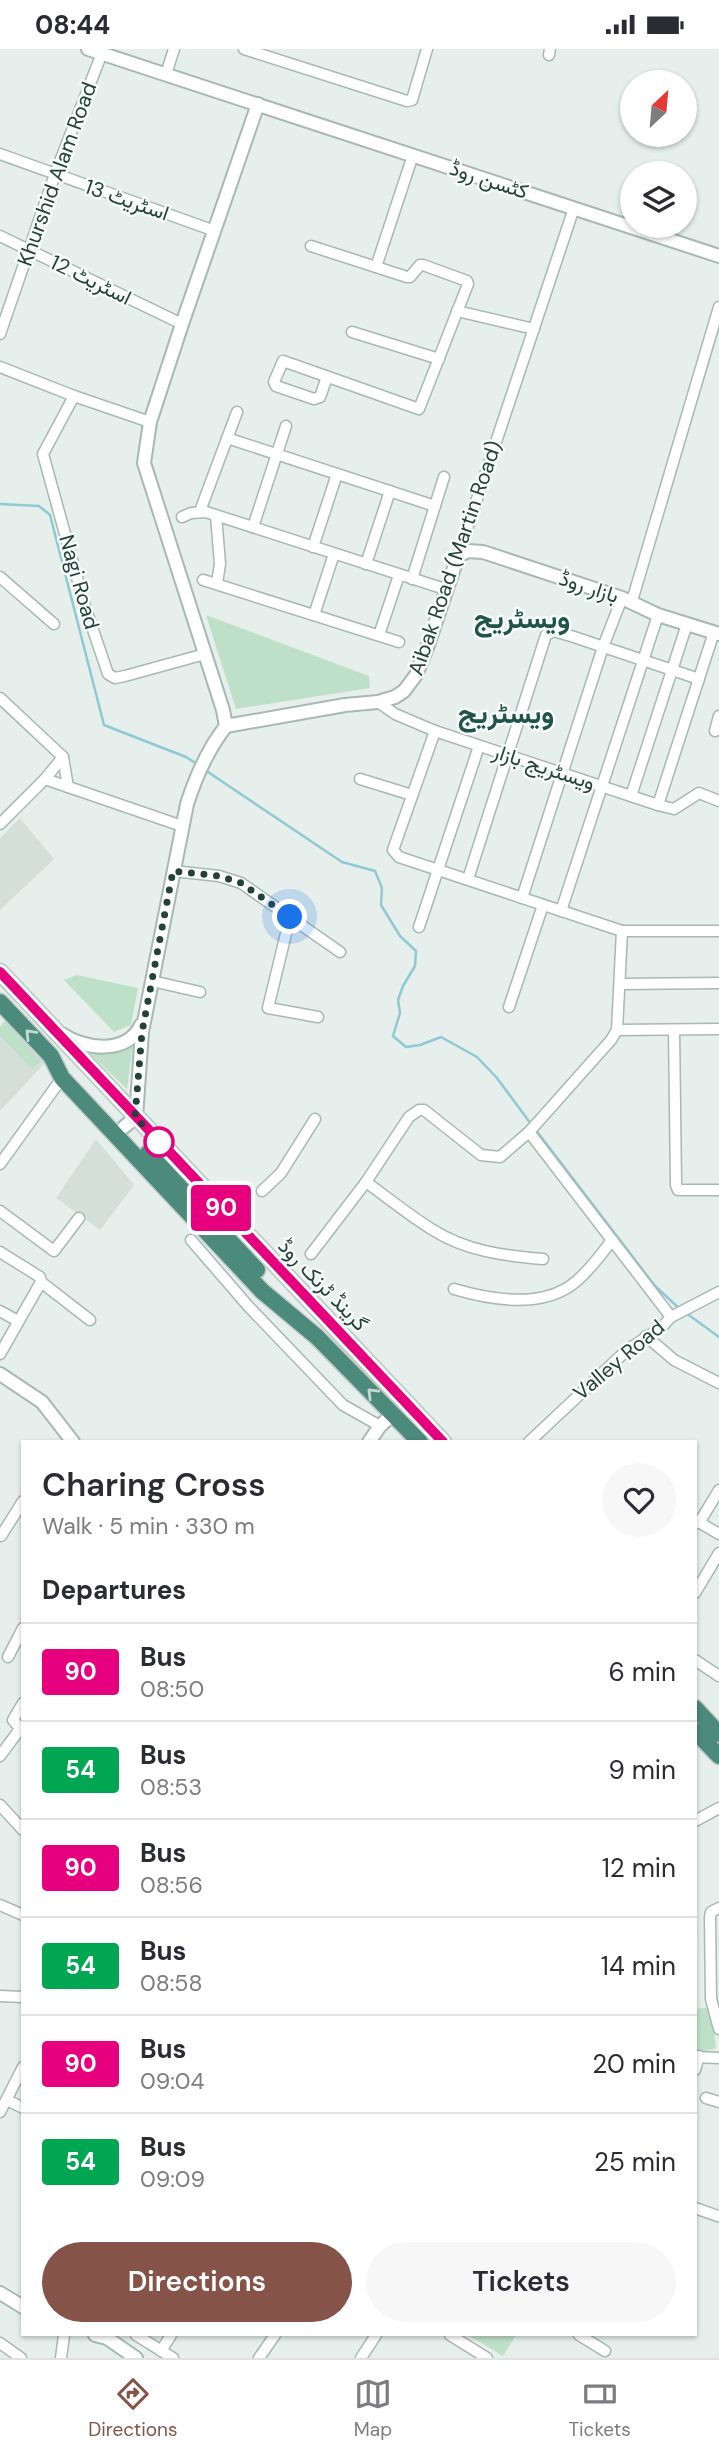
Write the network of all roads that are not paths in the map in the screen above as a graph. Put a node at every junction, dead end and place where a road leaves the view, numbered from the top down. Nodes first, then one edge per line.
1 (88, 49) edge
2 (174, 49) edge
3 (244, 49) edge
4 (427, 49) edge
5 (102, 53) junction
6 (166, 74) junction
7 (258, 104) junction
8 (0, 154) edge
9 (413, 155) junction
10 (55, 174) junction
11 (574, 208) junction
12 (215, 231) junction
13 (0, 236) edge
14 (311, 246) dead end
15 (29, 249) junction
16 (719, 256) edge
17 (376, 267) junction
18 (719, 307) edge
19 (457, 311) junction
20 (182, 324) junction
21 (534, 329) junction
22 (352, 331) dead end
23 (0, 334) edge
24 (439, 359) junction
25 (0, 367) edge
26 (327, 377) junction
27 (74, 396) junction
28 (237, 412) dead end
29 (150, 422) junction
30 (286, 426) dead end
31 (227, 438) junction
32 (277, 454) junction
33 (337, 474) junction
34 (444, 477) dead end
35 (390, 491) junction
36 (435, 506) junction
37 (200, 511) junction
38 (216, 515) junction
39 (182, 517) dead end
40 (253, 527) junction
41 (313, 547) junction
42 (334, 554) junction
43 (458, 556) junction
44 (366, 564) junction
45 (399, 575) junction
46 (0, 577) edge
47 (412, 579) junction
48 (203, 580) dead end
49 (217, 583) junction
50 (445, 589) junction
51 (627, 599) junction
52 (314, 615) junction
53 (658, 615) junction
54 (54, 624) dead end
55 (687, 624) junction
56 (717, 633) edge
57 (379, 635) junction
58 (399, 642) dead end
59 (603, 647) junction
60 (205, 653) junction
61 (642, 660) junction
62 (671, 670) junction
63 (699, 679) junction
64 (0, 698) edge
65 (378, 702) junction
66 (719, 716) edge
67 (226, 726) junction
68 (435, 731) junction
69 (715, 731) dead end
70 (479, 746) junction
71 (507, 754) junction
72 (63, 757) junction
73 (562, 773) junction
74 (45, 779) junction
75 (359, 779) dead end
76 (601, 786) junction
77 (68, 787) junction
78 (412, 795) junction
79 (631, 796) junction
80 (719, 801) edge
81 (659, 805) junction
82 (0, 824) edge
83 (182, 826) junction
84 (437, 870) junction
85 (173, 871) junction
86 (468, 879) junction
87 (523, 898) junction
88 (543, 905) junction
89 (561, 911) junction
90 (290, 917) junction
91 (419, 927) dead end
92 (622, 931) junction
93 (719, 931) edge
94 (341, 953) dead end
95 (0, 972) edge
96 (152, 981) junction
97 (719, 983) edge
98 (620, 984) junction
99 (200, 992) dead end
100 (0, 1002) edge
101 (509, 1007) dead end
102 (318, 1017) dead end
103 (144, 1021) junction
104 (51, 1026) junction
105 (719, 1029) edge
106 (617, 1030) junction
107 (674, 1030) junction
108 (51, 1056) junction
109 (62, 1078) junction
110 (315, 1119) dead end
111 (130, 1122) junction
112 (532, 1128) junction
113 (0, 1164) edge
114 (366, 1182) junction
115 (719, 1190) edge
116 (262, 1191) dead end
117 (0, 1211) edge
118 (79, 1218) dead end
119 (191, 1240) dead end
120 (612, 1240) junction
121 (0, 1252) edge
122 (311, 1254) dead end
123 (543, 1259) dead end
124 (41, 1282) junction
125 (454, 1289) dead end
126 (719, 1292) edge
127 (0, 1311) edge
128 (679, 1312) junction
129 (90, 1320) dead end
130 (18, 1321) junction
131 (646, 1336) junction
132 (317, 1337) junction
133 (0, 1354) edge
134 (0, 1374) edge
135 (719, 1383) edge
136 (393, 1414) junction
137 (380, 1426) junction
138 (71, 1440) edge
139 (370, 1440) edge
140 (418, 1440) edge
141 (441, 1440) edge
142 (531, 1440) edge
143 (719, 1490) edge
144 (21, 1504) edge
145 (697, 1521) edge
146 (719, 1534) edge
147 (0, 1536) edge
148 (0, 1543) edge
149 (719, 1553) edge
150 (697, 1590) edge
151 (21, 1632) edge
152 (8, 1657) dead end
153 (697, 1661) edge
154 (719, 1676) edge
155 (21, 1706) edge
156 (697, 1710) edge
157 (21, 1730) edge
158 (697, 1733) edge
159 (719, 1734) edge
160 (0, 1756) edge
161 (719, 1756) edge
162 (0, 1805) edge
163 (719, 1808) edge
164 (697, 1820) edge
165 (21, 1829) edge
166 (1, 1907) edge
167 (719, 1908) edge
168 (21, 1914) edge
169 (0, 1996) edge
170 (21, 1997) edge
171 (719, 2029) edge
172 (697, 2057) edge
173 (719, 2058) edge
174 (21, 2071) edge
175 (706, 2098) dead end
176 (7, 2099) junction
177 (719, 2102) edge
178 (21, 2107) edge
179 (0, 2112) edge
180 (697, 2209) edge
181 (718, 2216) edge
182 (0, 2293) edge
183 (21, 2306) edge
184 (64, 2336) edge
185 (98, 2336) edge
186 (138, 2336) edge
187 (170, 2336) edge
188 (274, 2336) edge
189 (375, 2336) edge
190 (452, 2336) edge
191 (581, 2336) edge
192 (0, 2343) edge
193 (161, 2351) junction
194 (605, 2351) dead end
195 (21, 2358) edge
196 (61, 2358) edge
197 (136, 2358) edge
198 (173, 2358) edge
199 (259, 2358) edge
200 (361, 2358) edge
201 (487, 2358) edge

1 - 5 street, کٹسن روڈ
2 - 6 street
3 - 4 street
5 - 6 street, کٹسن روڈ
5 - 10 street, Khurshid Alam Road
6 - 7 street, کٹسن روڈ
7 - 9 street, کٹسن روڈ
7 - 12 street
8 - 10 street, اسٹریٹ 13
9 - 11 street, کٹسن روڈ
9 - 17 street
10 - 12 street, اسٹریٹ 13
10 - 15 street, Khurshid Alam Road
11 - 16 street, کٹسن روڈ
11 - 21 street, Aibak Road (Martin Road)
12 - 20 street
13 - 15 street, اسٹریٹ 12
14 - 17 street
15 - 20 street, اسٹریٹ 12
15 - 23 street, Khurshid Alam Road
17 - 19 street
18 - 51 street
19 - 21 street
19 - 24 street
20 - 29 street
21 - 43 street, Aibak Road (Martin Road)
22 - 24 street
24 - 26 street
25 - 27 street
26 - 26 street
27 - 29 street
27 - 60 street, Nagi Road
28 - 31 street
29 - 60 street
30 - 32 street
31 - 32 street
31 - 37 street
32 - 33 street
32 - 40 street
33 - 35 street
33 - 41 street
34 - 36 street
35 - 36 street
35 - 44 street
36 - 47 street
37 - 38 street
37 - 39 street
38 - 40 street
38 - 49 street
40 - 41 street
41 - 42 street
42 - 44 street
42 - 52 street
43 - 50 street, Aibak Road (Martin Road)
43 - 51 street, بازار روڈ
44 - 45 street
45 - 47 street
45 - 57 street
46 - 54 street
47 - 50 street
48 - 49 street
49 - 52 street
50 - 65 street, Aibak Road (Martin Road)
51 - 53 street, بازار روڈ
51 - 59 street
52 - 57 street
53 - 55 street, بازار روڈ
53 - 61 street
55 - 56 street, بازار روڈ
55 - 62 street
56 - 63 street
57 - 58 street
59 - 61 street
59 - 71 street
59 - 73 street
60 - 67 street
61 - 62 street
61 - 76 street
62 - 63 street
62 - 79 street
63 - 81 street
64 - 72 street
65 - 67 street, Aibak Road (Martin Road)
65 - 68 street, ویسٹریج بازار
66 - 69 street
67 - 83 street
68 - 70 street, ویسٹریج بازار
68 - 78 street
70 - 71 street, ویسٹریج بازار
70 - 84 street
71 - 73 street, ویسٹریج بازار
71 - 86 street
72 - 74 street
72 - 77 street
73 - 76 street, ویسٹریج بازار
73 - 87 street
74 - 77 street
74 - 82 street
75 - 78 street
76 - 79 street, ویسٹریج بازار
76 - 89 street
77 - 83 street
78 - 84 street
79 - 81 street, ویسٹریج بازار
80 - 81 street, ویسٹریج بازار
83 - 85 street
84 - 86 street
84 - 91 street
85 - 90 street
85 - 96 street
86 - 87 street
87 - 88 street
88 - 89 street
88 - 101 street
89 - 92 street
90 - 94 street
90 - 102 street
92 - 93 street
92 - 98 street
95 - 104 highway, گرینڈ ٹرنک روڈ
96 - 99 street
96 - 103 street
97 - 98 street
98 - 106 street
108 -> 100 highway, گرینڈ ٹرنک روڈ
103 - 104 street
103 - 111 street
104 - 111 highway, گرینڈ ٹرنک روڈ
105 - 107 street
106 - 107 street
106 - 112 street
107 - 115 street
108 - 109 highway, گرینڈ ٹرنک روڈ
108 - 111 highway, گرینڈ ٹرنک روڈ
109 - 113 street
109 - 132 highway, گرینڈ ٹرنک روڈ
110 - 116 street
111 - 132 highway, گرینڈ ٹرنک روڈ
111 - 141 highway, گرینڈ ٹرنک روڈ
112 - 114 street
112 - 120 street
114 - 122 street
114 - 123 street
117 - 118 street
119 - 137 street
120 - 125 street
120 - 128 street
121 - 124 street
124 - 129 street
124 - 130 street
126 - 128 street, Valley Road
127 - 130 street
128 - 131 street, Valley Road
130 - 133 street
131 - 135 street
131 - 142 street, Valley Road
136 -> 132 highway, گرینڈ ٹرنک روڈ
134 - 138 street
136 - 137 street
136 - 140 highway, گرینڈ ٹرنک روڈ
137 - 139 street
143 - 145 street
144 - 147 street
145 - 146 street
147 - 148 street
149 - 150 street
151 - 152 street
153 - 154 street
155 - 157 street
156 - 159 highway
157 - 160 street
158 - 161 highway
162 - 165 street
163 - 164 street
166 - 168 street
167 - 171 street
169 - 170 street
172 - 173 street
174 - 176 street
175 - 177 street
176 - 178 street
176 - 179 street
180 - 181 street
182 - 183 street
184 - 196 street
185 - 197 street
186 - 193 street
187 - 193 street
188 - 199 street
189 - 200 street
190 - 201 street
191 - 194 street
192 - 195 street
193 - 198 street

